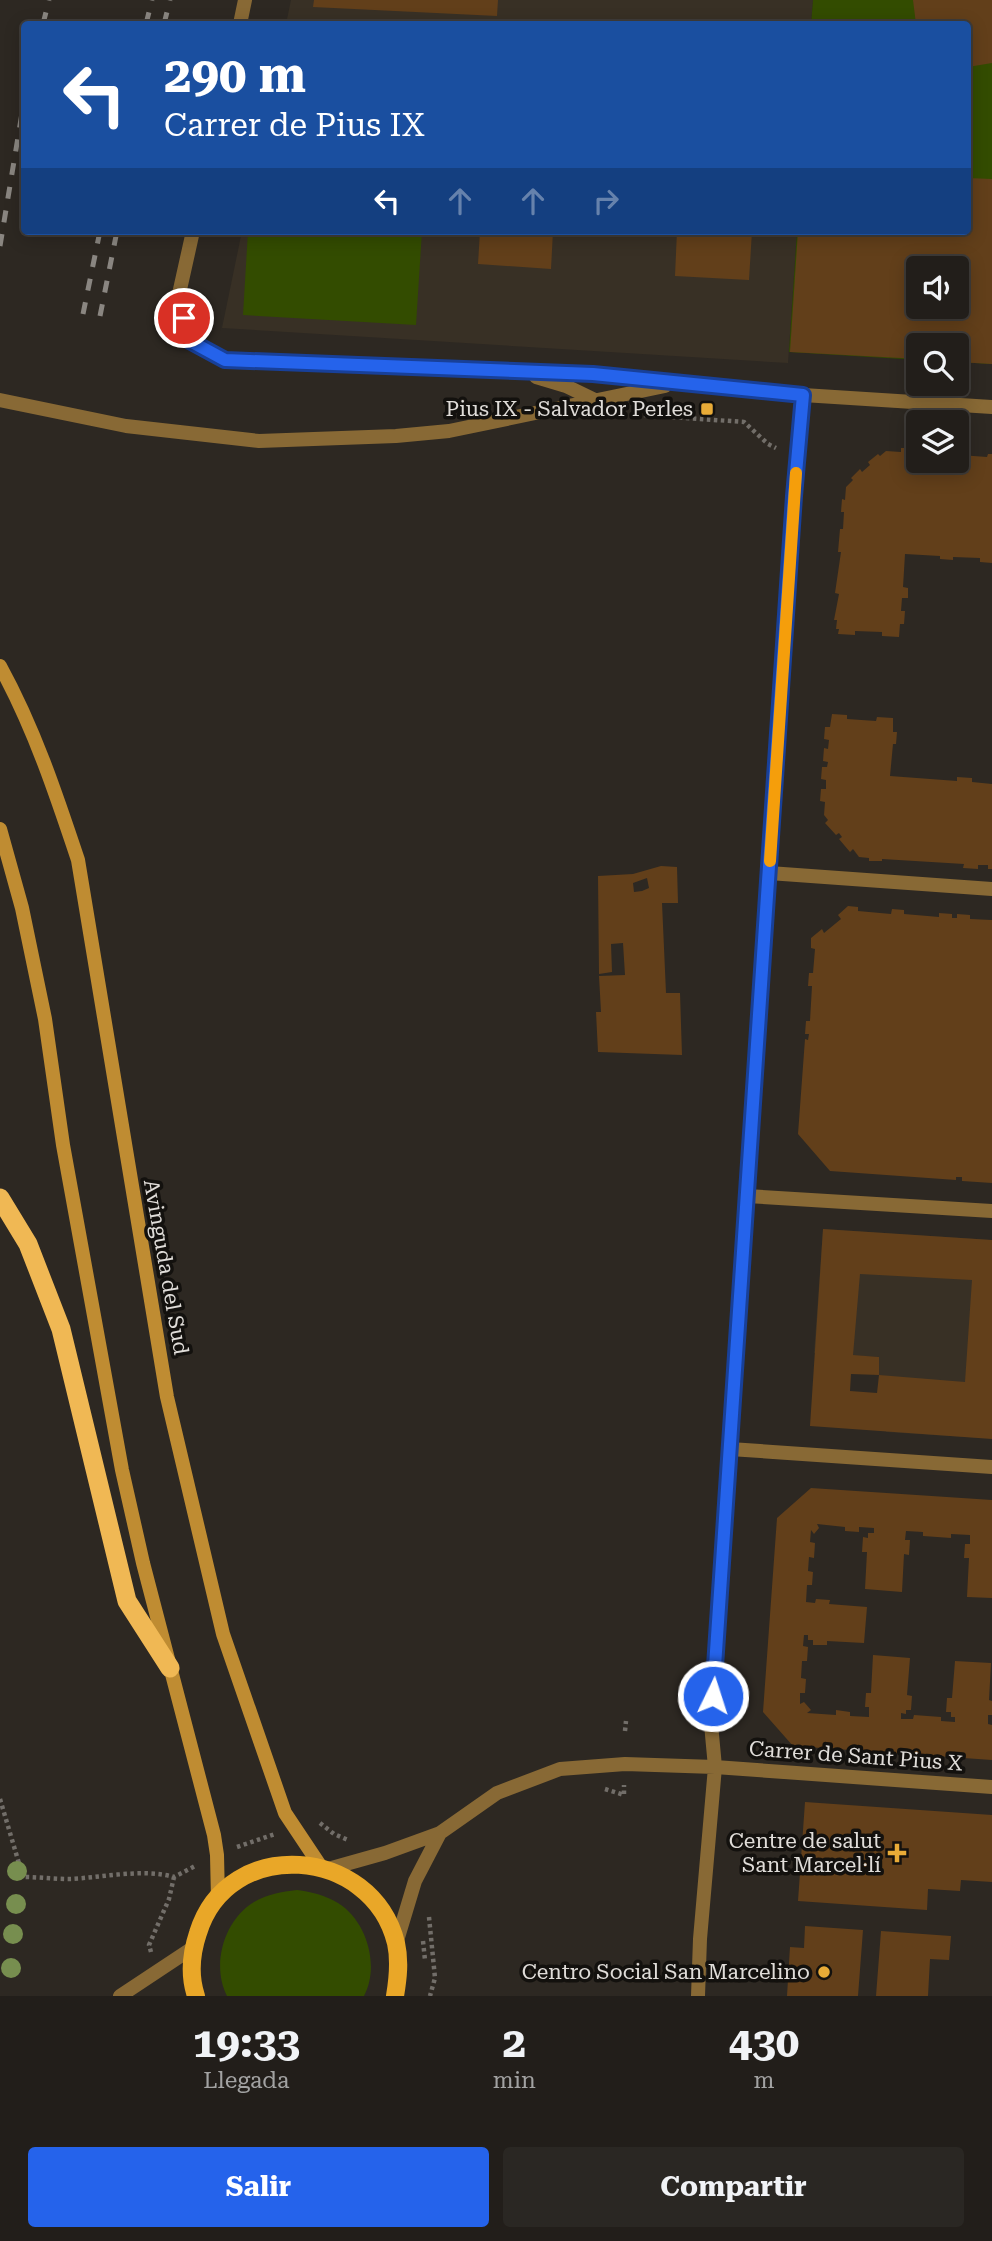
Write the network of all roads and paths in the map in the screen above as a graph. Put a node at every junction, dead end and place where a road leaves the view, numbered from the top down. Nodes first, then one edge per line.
1 (245, 0) edge
2 (241, 21) edge
3 (192, 235) edge
4 (516, 371) junction
5 (683, 382) junction
6 (803, 395) junction
7 (0, 400) edge
8 (597, 401) junction
9 (992, 407) edge
10 (0, 666) edge
11 (0, 829) edge
12 (769, 873) junction
13 (992, 889) edge
14 (747, 1196) junction
15 (0, 1198) edge
16 (992, 1211) edge
17 (730, 1449) junction
18 (992, 1466) edge
19 (170, 1668) junction
20 (626, 1721) dead end
21 (625, 1731) dead end
22 (715, 1767) junction
23 (624, 1784) dead end
24 (992, 1787) edge
25 (601, 1788) dead end
26 (0, 1799) edge
27 (440, 1833) junction
28 (324, 1868) junction
29 (218, 1899) junction
30 (428, 1909) dead end
31 (396, 1944) junction
32 (194, 1947) junction
33 (158, 1971) junction
34 (120, 1996) edge
35 (196, 1996) edge
36 (395, 1996) edge
37 (430, 1996) edge
38 (698, 1996) edge

1 - 2 street
3 - 4 street
4 - 5 street
4 - 8 street
5 - 6 street
5 - 8 street
6 - 9 street
6 - 12 street
7 - 8 street
10 - 28 main road, Avinguda del Sud
11 - 19 main road
12 - 13 street
12 - 14 street
14 - 16 street
14 - 17 street
15 - 19 highway
17 - 18 street
17 - 22 street
19 - 29 main road
20 - 21 path
22 - 24 street, Carrer de Sant Pius X
22 - 27 street, Carrer de Sant Pius X
22 - 38 street
23 - 25 path
26 - 33 path
27 - 28 street, Carrer de Sant Pius X
27 - 31 street, Carrer de Sant Pius X
28 - 29 main road
28 - 31 main road
29 - 32 main road
30 - 37 path
31 - 36 main road
32 - 33 street
32 - 35 main road
33 - 34 street

